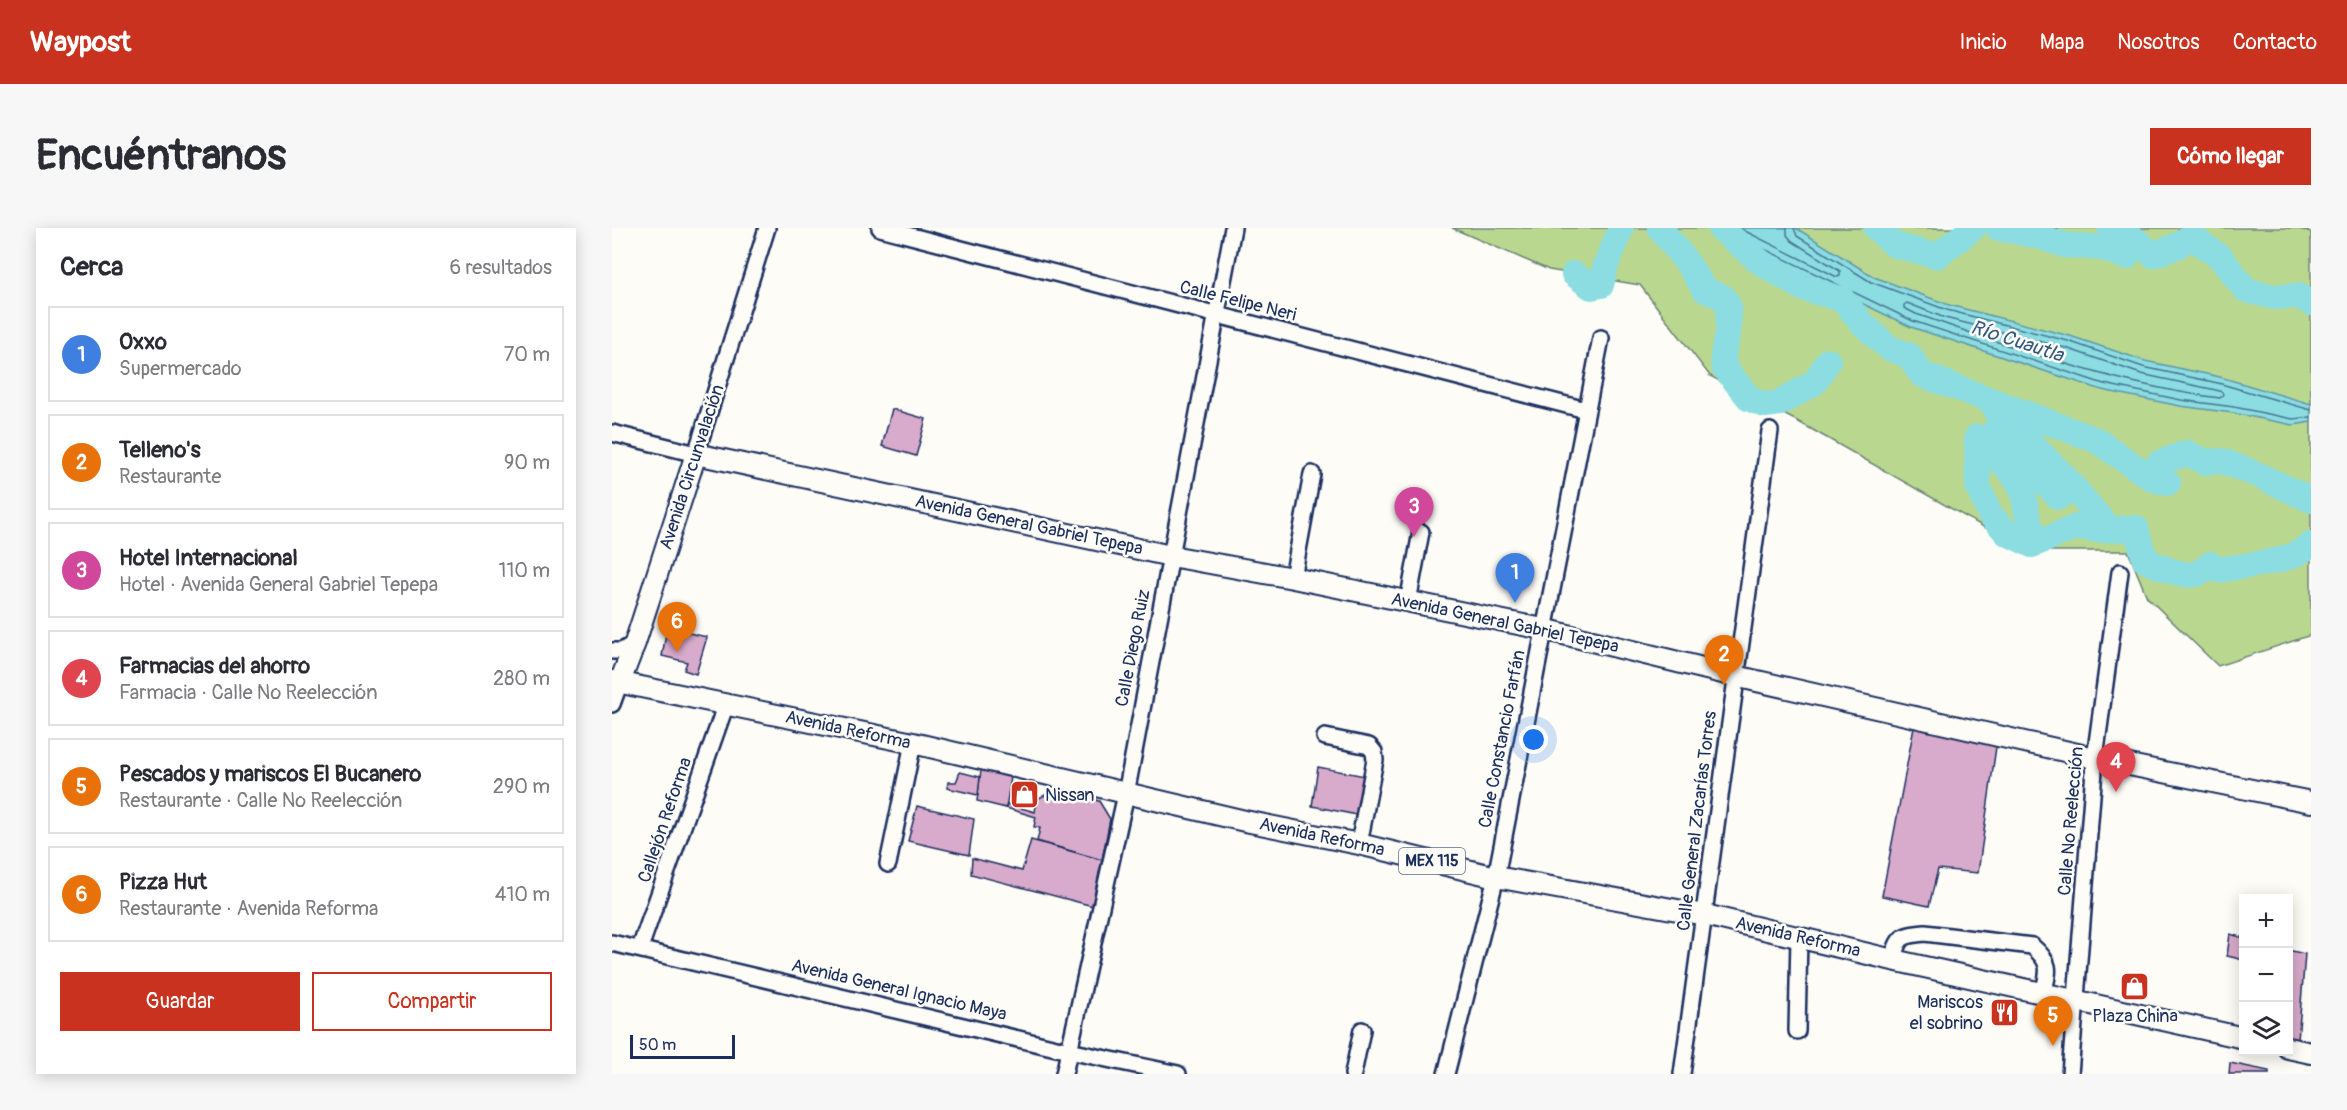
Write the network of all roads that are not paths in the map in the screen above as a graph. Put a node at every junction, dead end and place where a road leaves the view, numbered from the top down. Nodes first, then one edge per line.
1 (767, 228) edge
2 (880, 228) edge
3 (1233, 228) edge
4 (1216, 316) junction
5 (1601, 338) dead end
6 (1586, 410) junction
7 (1770, 431) dead end
8 (612, 433) edge
9 (696, 454) junction
10 (1312, 474) dead end
11 (1421, 532) dead end
12 (1171, 556) junction
13 (2120, 572) dead end
14 (1293, 578) junction
15 (1408, 602) junction
16 (1543, 629) junction
17 (616, 671) edge
18 (1735, 676) junction
19 (612, 704) edge
20 (726, 704) junction
21 (1325, 737) dead end
22 (913, 743) junction
23 (2095, 758) junction
24 (1126, 794) junction
25 (2311, 802) edge
26 (1359, 844) junction
27 (888, 864) dead end
28 (1496, 877) junction
29 (1705, 915) junction
30 (1799, 937) junction
31 (612, 943) edge
32 (640, 948) junction
33 (1893, 960) junction
34 (2043, 994) junction
35 (2076, 1001) junction
36 (1362, 1030) dead end
37 (1797, 1032) dead end
38 (2239, 1037) edge
39 (2293, 1049) edge
40 (1069, 1051) junction
41 (2311, 1053) edge
42 (1064, 1074) edge
43 (1178, 1074) edge
44 (1353, 1074) edge
45 (1446, 1074) edge
46 (1682, 1074) edge
47 (2070, 1074) edge

1 - 9 street, Avenida Circunvalación
2 - 4 street, Calle Felipe Neri
3 - 4 street, Calle Diego Ruiz
4 - 6 street, Calle Felipe Neri
4 - 12 street, Calle Diego Ruiz
5 - 6 street, Calle Constancio Farfán
6 - 16 street, Calle Constancio Farfán
7 - 18 street, Calle General Zacarías Torres
8 - 9 street
9 - 12 main road, Avenida General Gabriel Tepepa
9 - 17 main road, Avenida Circunvalación
10 - 14 street
11 - 15 street
12 - 14 main road, Avenida General Gabriel Tepepa
12 - 24 street, Calle Diego Ruiz
13 - 23 street, Calle No Reelección
14 - 15 main road, Avenida General Gabriel Tepepa
15 - 16 main road, Avenida General Gabriel Tepepa
16 - 18 main road, Avenida General Gabriel Tepepa
16 - 28 street, Calle Constancio Farfán
17 - 19 street, Avenida Circunvalación
17 - 20 main road, Avenida Reforma / MEX 115
18 - 23 main road, Avenida General Gabriel Tepepa
18 - 29 street, Calle General Zacarías Torres
20 - 22 main road, Avenida Reforma / MEX 115
20 - 32 street, Callejón Reforma
21 - 26 street
22 - 24 main road, Avenida Reforma / MEX 115
22 - 27 street
23 - 25 main road, Avenida General Gabriel Tepepa
23 - 35 street, Calle No Reelección
24 - 26 main road, Avenida Reforma / MEX 115
24 - 40 street, Calle Diego Ruiz
26 - 28 main road, Avenida Reforma / MEX 115
28 - 29 main road, Avenida Reforma / MEX 115
28 - 45 street, Calle Constancio Farfán
29 - 30 main road, Avenida Reforma / MEX 115
29 - 46 street, Calle General Zacarías Torres
30 - 33 main road, Avenida Reforma / MEX 115
30 - 37 street
31 - 32 street, Avenida General Ignacio Maya
32 - 40 street, Avenida General Ignacio Maya
33 - 34 main road, Avenida Reforma / MEX 115
33 - 34 street
34 - 35 main road, Avenida Reforma / MEX 115
35 - 38 main road, Avenida Reforma / MEX 115
35 - 47 street, Calle No Reelección
36 - 44 street
39 - 41 main road
40 - 42 street, Calle Diego Ruiz
40 - 43 street, Avenida General Ignacio Maya

